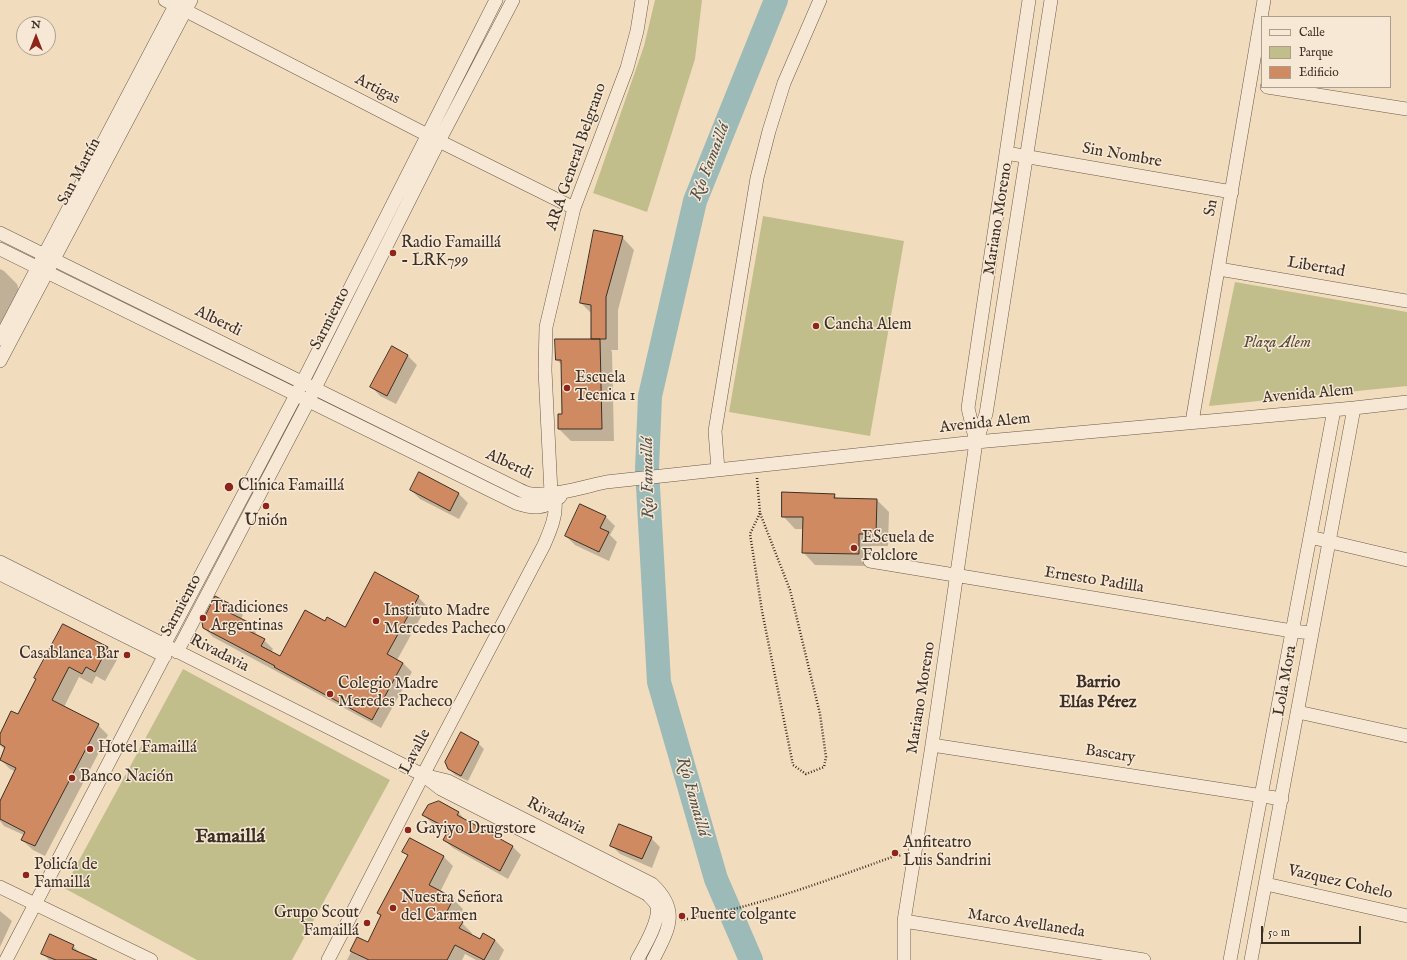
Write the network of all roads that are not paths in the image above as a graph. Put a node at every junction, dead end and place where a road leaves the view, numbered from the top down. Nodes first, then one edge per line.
1 (496, 0) edge
2 (513, 0) edge
3 (642, 0) edge
4 (820, 0) edge
5 (1029, 0) edge
6 (1051, 0) edge
7 (1264, 0) edge
8 (179, 3) edge
9 (1262, 16) edge
10 (1261, 32) edge
11 (1256, 85) edge
12 (1273, 88) edge
13 (1407, 109) edge
14 (427, 134) junction
15 (439, 141) junction
16 (1006, 153) junction
17 (1026, 156) junction
18 (1232, 192) junction
19 (574, 208) junction
20 (0, 233) edge
21 (0, 249) edge
22 (48, 257) junction
23 (1218, 269) junction
24 (42, 270) junction
25 (1407, 301) edge
26 (0, 339) edge
27 (0, 361) edge
28 (302, 382) junction
29 (315, 389) junction
30 (296, 395) junction
31 (308, 402) junction
32 (1407, 402) edge
33 (1354, 408) junction
34 (1334, 410) junction
35 (1192, 422) junction
36 (976, 442) junction
37 (712, 470) junction
38 (568, 491) joint
39 (553, 497) junction
40 (1310, 537) junction
41 (1329, 542) junction
42 (1407, 560) edge
43 (870, 561) dead end
44 (0, 562) edge
45 (0, 574) edge
46 (957, 576) junction
47 (1292, 631) junction
48 (1312, 633) junction
49 (169, 650) junction
50 (1298, 712) junction
51 (1407, 736) edge
52 (932, 745) junction
53 (423, 775) junction
54 (1261, 796) junction
55 (1282, 799) junction
56 (1266, 884) junction
57 (0, 887) edge
58 (661, 904) junction
59 (36, 905) junction
60 (1407, 916) edge
61 (904, 921) junction
62 (6, 960) edge
63 (151, 960) edge
64 (328, 960) edge
65 (637, 960) edge
66 (653, 960) edge
67 (904, 960) edge
68 (1144, 960) edge
69 (1230, 960) edge
70 (1252, 960) edge

1 - 14 street, Sarmiento
2 - 15 street, Sarmiento
3 - 19 street, ARA General Belgrano
4 - 37 street
5 - 16 street, Mariano Moreno
6 - 17 street, Mariano Moreno
7 - 9 street, Sn
8 - 14 street, Artigas
8 - 22 street, San Martín
10 - 11 street, Sn
11 - 18 street, Sn
12 - 13 street
14 - 15 street, Artigas
14 - 28 street, Sarmiento
15 - 19 street, Artigas
15 - 29 street, Sarmiento
16 - 17 street, Sin Nombre
16 - 36 street, Mariano Moreno
17 - 18 street, Sin Nombre
17 - 36 street, Mariano Moreno
18 - 23 street, Sn
19 - 39 street, ARA General Belgrano
20 - 22 street, Alberdi
21 - 24 street, Alberdi
22 - 24 street, San Martín
22 - 28 street, Alberdi
23 - 25 street, Libertad
23 - 35 street, Sn
24 - 26 street, San Martín
24 - 27 street, San Martín
24 - 30 street, Alberdi
28 - 29 street, Alberdi
28 - 30 street, Sarmiento
29 - 31 street, Sarmiento
29 - 39 street, Alberdi
30 - 31 street, Alberdi
30 - 49 street, Sarmiento
31 - 39 street, Alberdi
31 - 49 street, Sarmiento
32 - 33 street, Avenida Alem
33 - 34 street, Avenida Alem
33 - 41 street, Lola Mora
34 - 35 street, Avenida Alem
34 - 40 street, Lola Mora
35 - 36 street, Avenida Alem
36 - 37 street, Avenida Alem
36 - 46 street, Mariano Moreno
37 - 38 street, Avenida Alem
38 - 39 street, Alberdi
39 - 53 street, Lavalle
40 - 41 street
40 - 47 street, Lola Mora
41 - 42 street
41 - 48 street, Lola Mora
43 - 46 street, Ernesto Padilla
44 - 49 street, Rivadavia
45 - 49 street, Rivadavia
46 - 47 street, Ernesto Padilla
46 - 52 street, Mariano Moreno
47 - 48 street, Ernesto Padilla
47 - 54 street, Lola Mora
48 - 50 street, Lola Mora
49 - 53 street, Rivadavia
49 - 59 street, Sarmiento
50 - 51 street
50 - 55 street, Lola Mora
52 - 54 street, Bascary
52 - 61 street, Mariano Moreno
53 - 58 street, Rivadavia
53 - 64 street, Lavalle
54 - 55 street, Bascary
54 - 69 street, Lola Mora
55 - 56 street, Lola Mora
56 - 60 street, Vazquez Cohelo
56 - 70 street, Lola Mora
57 - 59 street
58 - 65 street
58 - 66 street
59 - 62 street, Sarmiento
59 - 63 street
61 - 67 street, Mariano Moreno
61 - 68 street, Marco Avellaneda

